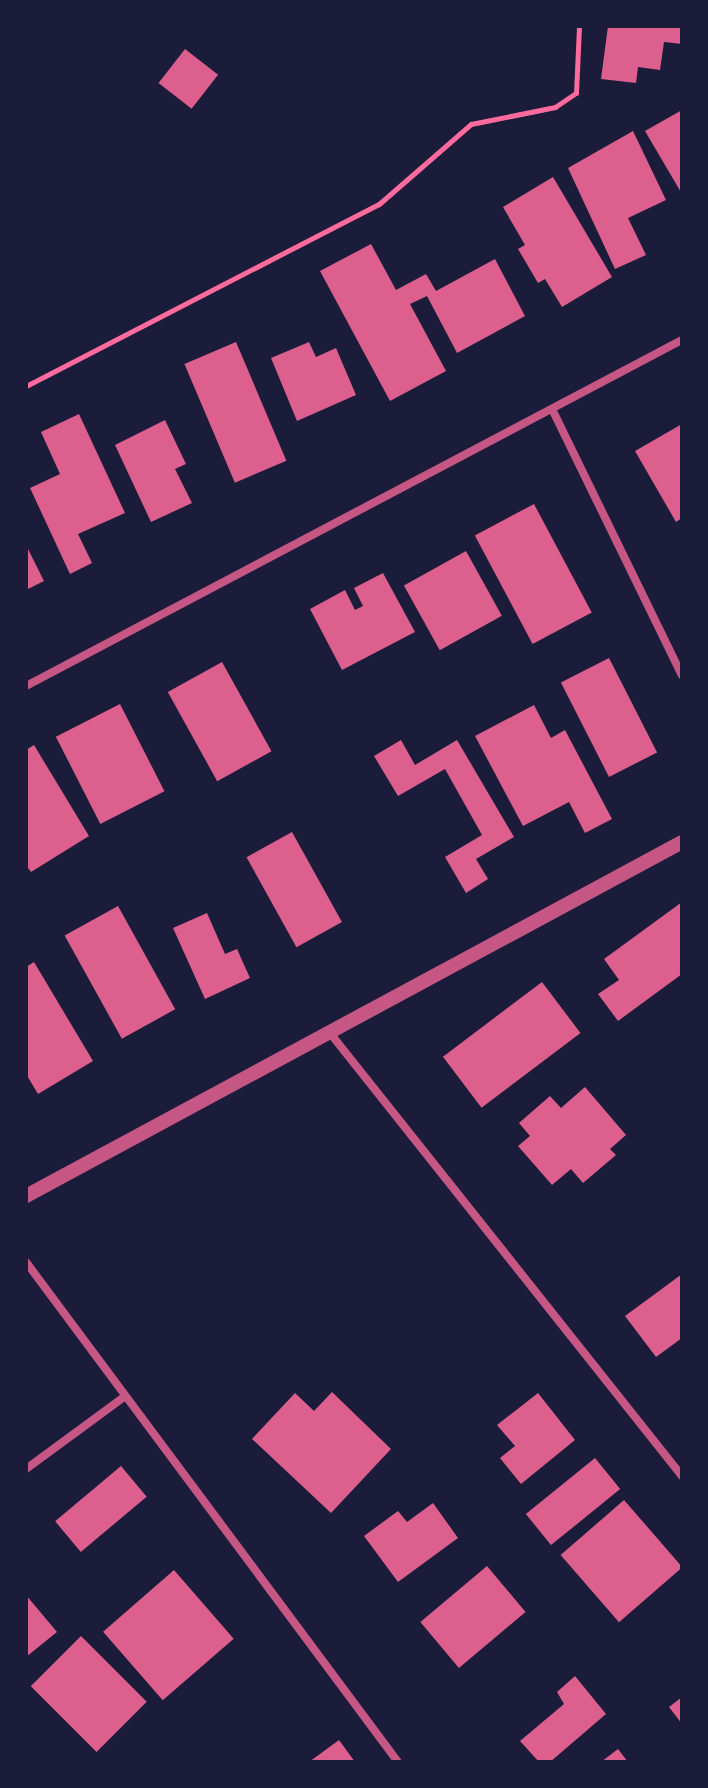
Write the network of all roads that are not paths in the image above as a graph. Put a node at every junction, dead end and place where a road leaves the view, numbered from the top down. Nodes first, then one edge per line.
1 (682, 340) edge
2 (553, 411) junction
3 (682, 675) edge
4 (26, 686) edge
5 (682, 842) edge
6 (330, 1033) junction
7 (26, 1196) edge
8 (26, 1262) edge
9 (124, 1397) junction
10 (26, 1469) edge
11 (682, 1476) edge
12 (398, 1762) edge

1 - 2 street
2 - 3 street
2 - 4 street
5 - 6 street
6 - 7 street
6 - 11 street
8 - 9 street
9 - 10 street
9 - 12 street

